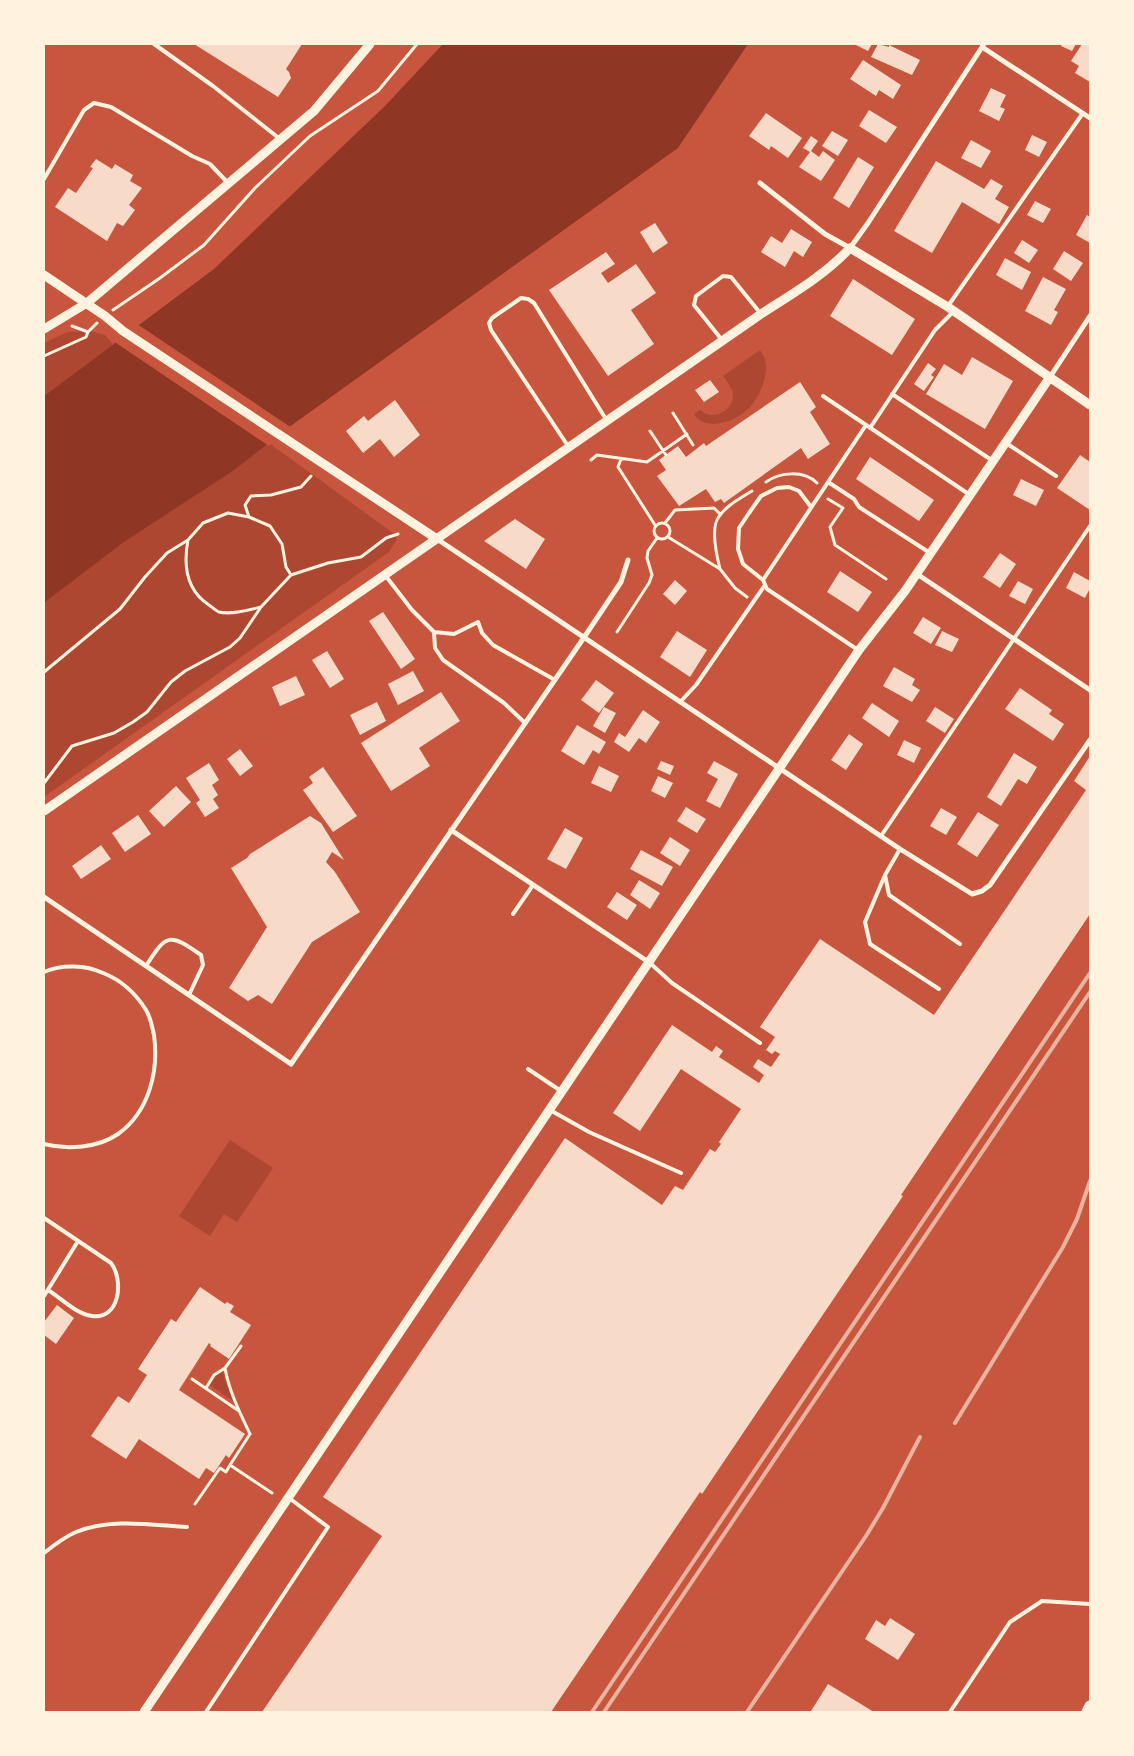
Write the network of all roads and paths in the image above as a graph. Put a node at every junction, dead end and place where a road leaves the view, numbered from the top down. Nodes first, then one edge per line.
1 (154, 44) edge
2 (370, 44) edge
3 (417, 44) edge
4 (983, 45) edge
5 (1083, 113) junction
6 (1090, 118) edge
7 (280, 139) junction
8 (44, 179) edge
9 (228, 183) junction
10 (760, 183) dead end
11 (850, 248) junction
12 (44, 275) edge
13 (87, 303) junction
14 (950, 309) junction
15 (761, 314) junction
16 (105, 316) junction
17 (1090, 316) edge
18 (44, 329) edge
19 (722, 341) junction
20 (44, 356) edge
21 (1050, 377) junction
22 (892, 394) junction
23 (823, 396) dead end
24 (1090, 405) edge
25 (673, 413) dead end
26 (607, 421) junction
27 (868, 426) junction
28 (650, 431) dead end
29 (687, 434) junction
30 (1006, 443) junction
31 (693, 445) dead end
32 (568, 447) junction
33 (664, 453) junction
34 (621, 459) junction
35 (591, 460) dead end
36 (993, 461) junction
37 (311, 476) dead end
38 (1056, 476) dead end
39 (828, 482) junction
40 (970, 495) junction
41 (828, 498) dead end
42 (811, 507) junction
43 (720, 514) dead end
44 (249, 517) junction
45 (665, 523) junction
46 (655, 525) junction
47 (1090, 526) edge
48 (398, 534) dead end
49 (668, 537) junction
50 (437, 538) junction
51 (657, 538) junction
52 (188, 540) junction
53 (930, 553) junction
54 (628, 560) dead end
55 (917, 574) junction
56 (291, 575) junction
57 (385, 575) junction
58 (886, 579) dead end
59 (763, 580) junction
60 (765, 585) junction
61 (754, 602) junction
62 (261, 606) junction
63 (434, 632) junction
64 (617, 632) dead end
65 (585, 636) junction
66 (1015, 638) junction
67 (859, 650) junction
68 (44, 672) edge
69 (555, 680) junction
70 (1090, 690) edge
71 (681, 701) junction
72 (525, 723) junction
73 (1090, 740) edge
74 (781, 767) junction
75 (44, 783) edge
76 (44, 811) edge
77 (451, 830) junction
78 (881, 836) junction
79 (900, 849) junction
80 (885, 875) junction
81 (533, 885) junction
82 (44, 897) edge
83 (513, 914) dead end
84 (960, 944) dead end
85 (650, 963) junction
86 (146, 966) junction
87 (44, 972) edge
88 (939, 989) dead end
89 (188, 995) junction
90 (760, 1043) dead end
91 (528, 1069) dead end
92 (563, 1092) junction
93 (550, 1110) junction
94 (44, 1144) edge
95 (681, 1173) dead end
96 (44, 1218) edge
97 (78, 1241) junction
98 (48, 1290) junction
99 (44, 1296) edge
100 (241, 1346) dead end
101 (225, 1368) junction
102 (192, 1379) dead end
103 (206, 1388) junction
104 (240, 1412) junction
105 (230, 1465) junction
106 (272, 1493) dead end
107 (289, 1498) junction
108 (195, 1504) dead end
109 (187, 1527) dead end
110 (44, 1553) edge
111 (1090, 1604) edge
112 (1090, 1706) edge
113 (144, 1712) edge
114 (206, 1712) edge
115 (950, 1712) edge
116 (1087, 1712) edge

1 - 7 lane
2 - 7 street
3 - 16 path
4 - 5 street
4 - 11 street
5 - 6 street
5 - 14 lane
7 - 9 street
8 - 9 lane
9 - 13 street
10 - 11 street
11 - 14 street
11 - 15 street
12 - 13 street
13 - 16 street
13 - 18 street
14 - 21 street
14 - 22 lane
15 - 19 street
15 - 19 lane
16 - 20 path
16 - 50 street
17 - 21 street
19 - 26 street
21 - 24 street
21 - 30 street
22 - 27 lane
22 - 36 lane
23 - 27 lane
25 - 29 path
26 - 32 street
26 - 32 lane
27 - 39 lane
27 - 40 lane
28 - 33 path
29 - 31 path
29 - 33 path
30 - 36 street
30 - 38 lane
32 - 50 street
33 - 34 path
34 - 35 path
34 - 46 path
36 - 40 street
37 - 44 path
39 - 42 lane
39 - 53 lane
40 - 53 street
41 - 58 path
42 - 59 lane
42 - 59 lane
43 - 45 path
44 - 52 path
44 - 56 path
45 - 46 path
45 - 49 path
46 - 51 path
47 - 66 lane
48 - 56 path
49 - 51 path
49 - 61 path
50 - 57 street
50 - 65 street
51 - 64 path
52 - 62 path
52 - 68 path
53 - 55 street
54 - 65 street
55 - 66 street
55 - 67 street
56 - 62 path
57 - 63 lane
57 - 76 street
59 - 60 lane
60 - 61 lane
60 - 67 lane
61 - 71 lane
62 - 75 path
63 - 69 lane
63 - 72 lane
65 - 69 street
65 - 71 street
66 - 70 street
66 - 78 lane
67 - 74 street
69 - 72 street
71 - 74 street
72 - 77 street
73 - 79 street
74 - 78 street
74 - 85 street
77 - 81 street
77 - 89 street
78 - 79 street
79 - 80 lane
80 - 84 lane
80 - 88 lane
81 - 83 lane
81 - 85 street
82 - 86 street
85 - 90 lane
85 - 92 street
86 - 89 street
86 - 89 lane
87 - 94 lane
91 - 92 lane
92 - 93 street
93 - 95 lane
93 - 107 street
96 - 97 lane
97 - 98 lane
97 - 98 lane
98 - 99 lane
100 - 101 path
101 - 103 path
101 - 104 path
102 - 103 path
103 - 104 path
104 - 105 path
105 - 106 path
105 - 108 path
107 - 113 street
107 - 114 lane
109 - 110 lane
111 - 115 lane
112 - 116 main road

